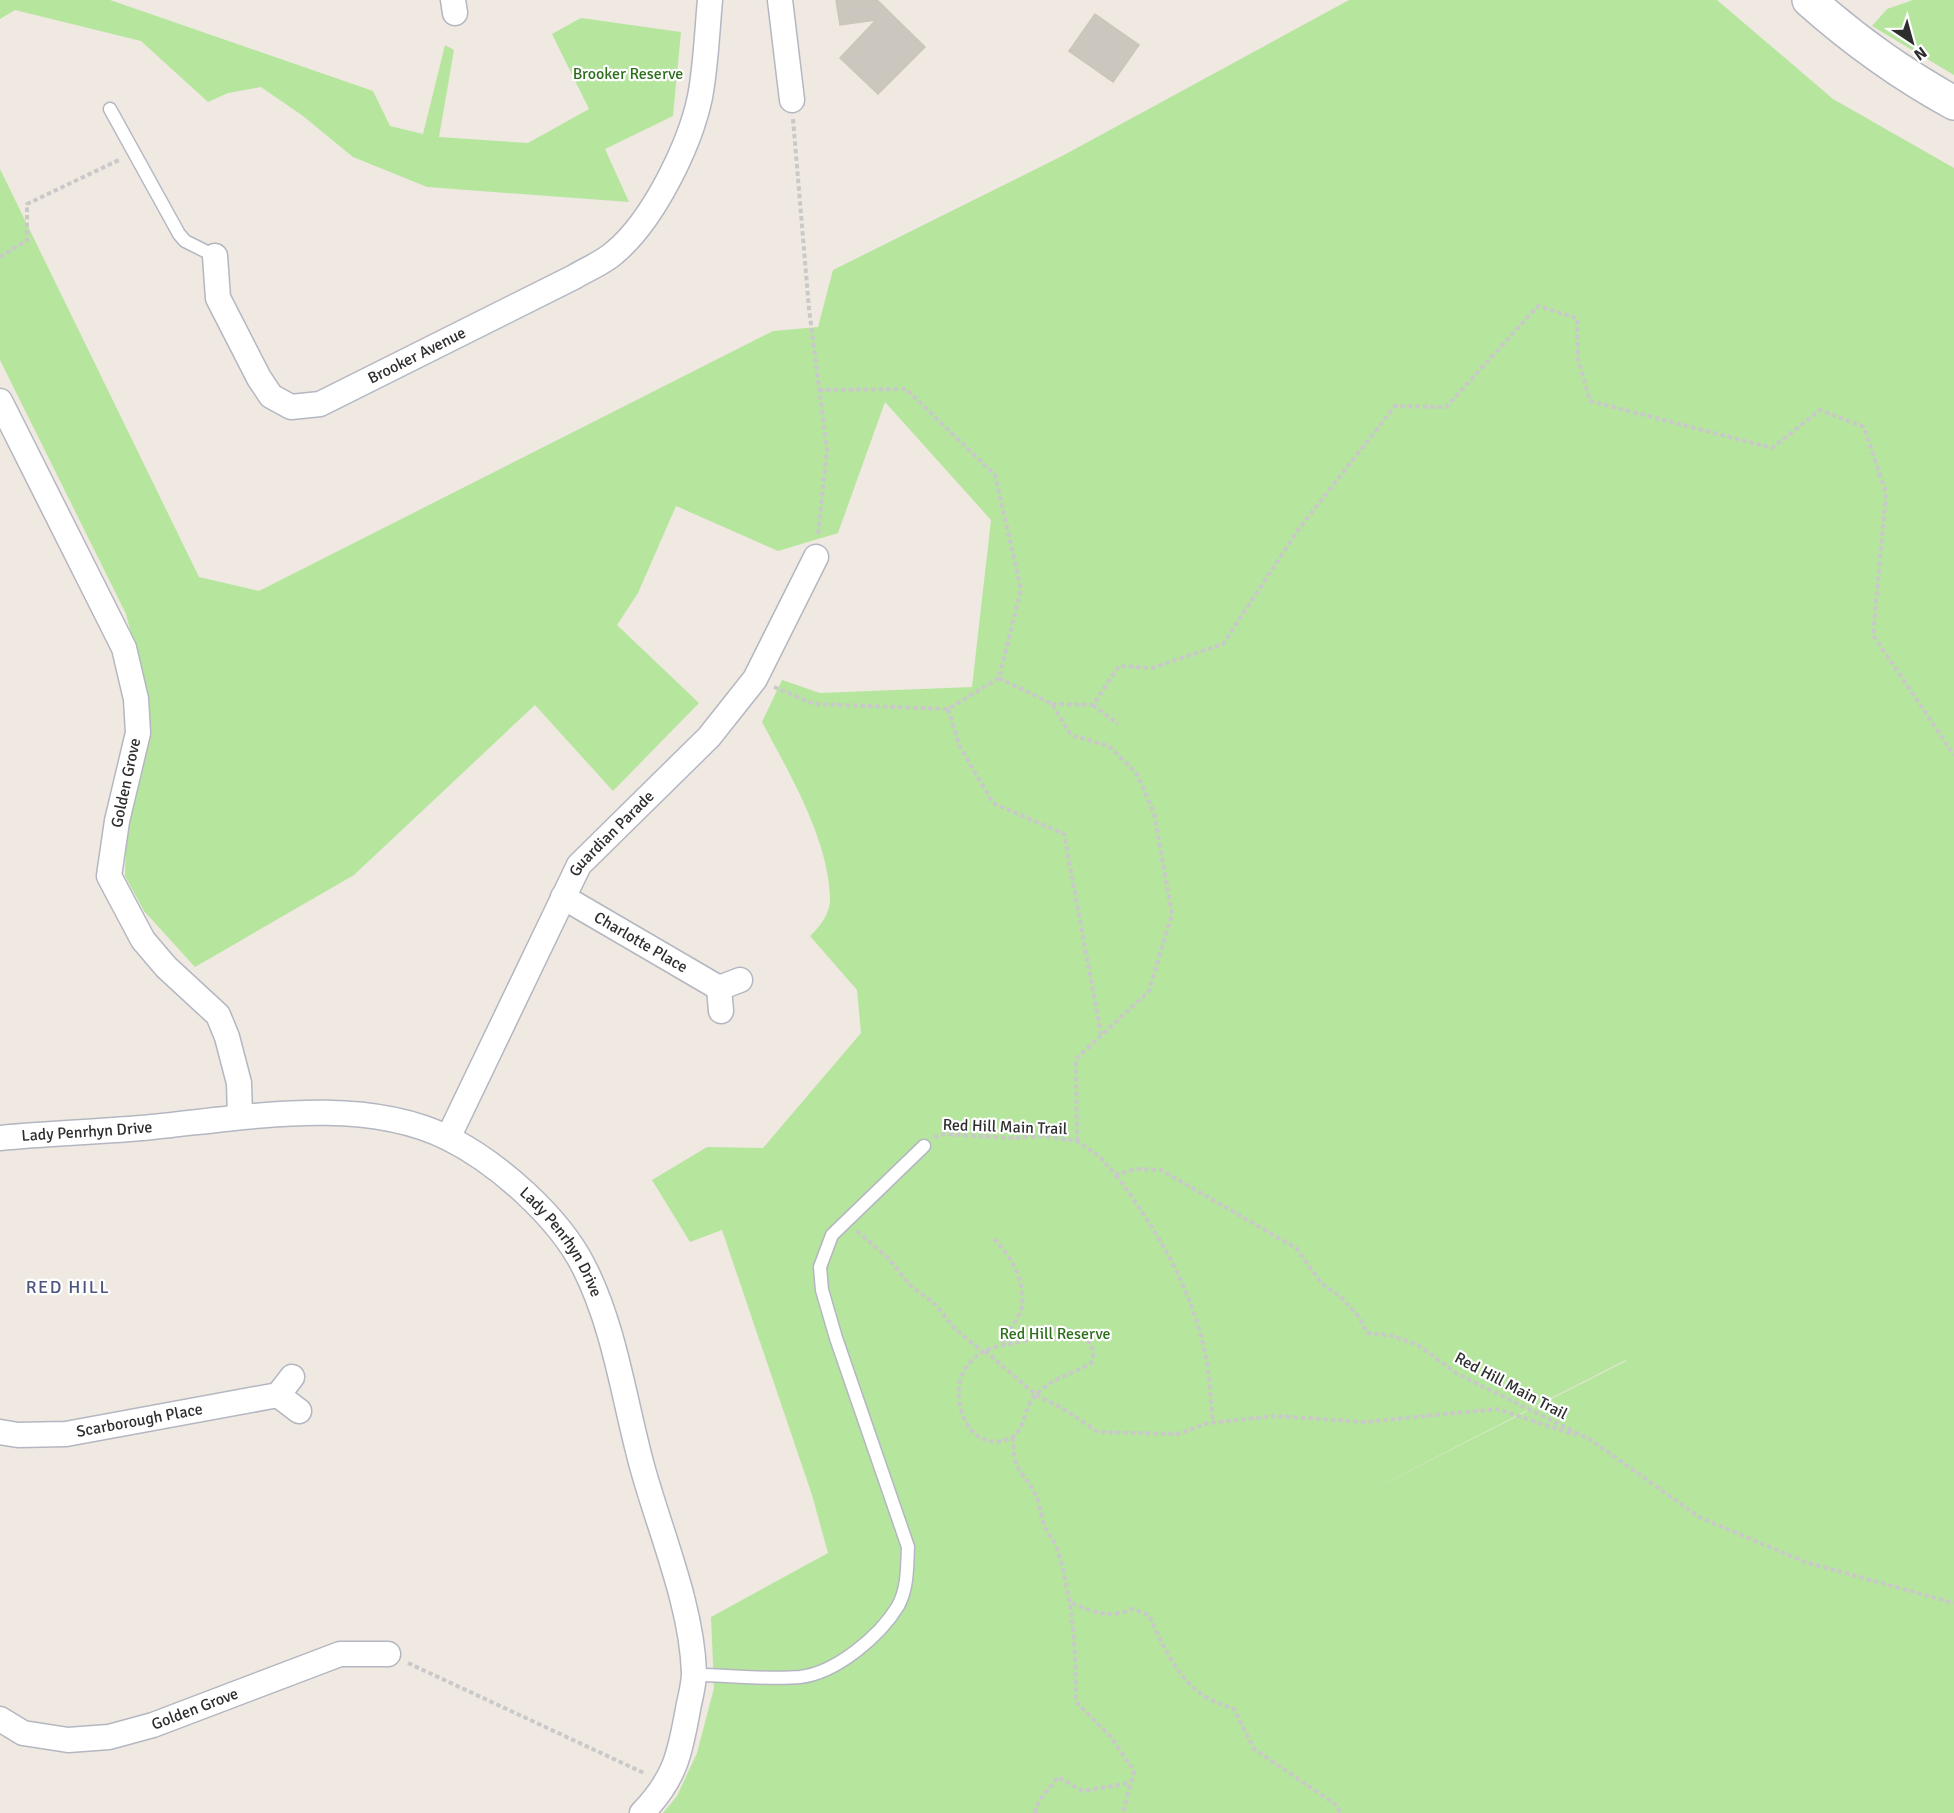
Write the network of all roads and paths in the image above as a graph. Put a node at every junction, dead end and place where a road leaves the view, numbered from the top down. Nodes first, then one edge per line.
1 (711, 0) edge
2 (780, 0) edge
3 (1809, 0) edge
4 (792, 100) joint
5 (1954, 103) edge
6 (110, 109) dead end
7 (135, 152) junction
8 (215, 256) joint
9 (0, 257) edge
10 (819, 390) junction
11 (0, 401) edge
12 (816, 557) joint
13 (999, 678) junction
14 (754, 679) junction
15 (1052, 704) junction
16 (1093, 705) junction
17 (948, 709) junction
18 (1118, 724) dead end
19 (1954, 755) edge
20 (563, 897) junction
21 (726, 993) dead end
22 (1101, 1035) junction
23 (240, 1116) junction
24 (0, 1138) edge
25 (448, 1138) junction
26 (1077, 1141) junction
27 (924, 1146) joint
28 (1116, 1175) junction
29 (846, 1219) junction
30 (994, 1239) dead end
31 (1001, 1343) junction
32 (984, 1351) junction
33 (1036, 1395) junction
34 (299, 1411) dead end
35 (1213, 1423) junction
36 (0, 1432) edge
37 (1013, 1437) junction
38 (1591, 1440) junction
39 (1072, 1603) junction
40 (1954, 1603) edge
41 (388, 1654) joint
42 (694, 1675) junction
43 (0, 1719) edge
44 (665, 1783) junction
45 (1131, 1783) junction
46 (642, 1813) edge
47 (1035, 1813) edge
48 (1123, 1813) edge
49 (1341, 1813) edge

1 - 8 street, Brooker Avenue
2 - 4 street
3 - 5 street
4 - 10 path
6 - 7 lane, Brooker Avenue
7 - 8 lane, Brooker Avenue
7 - 9 path
10 - 12 path
10 - 13 path
11 - 23 street, Golden Grove
12 - 14 street, Guardian Parade
13 - 15 path
13 - 17 path
14 - 17 path
14 - 20 street, Guardian Parade
15 - 16 path
15 - 22 path
16 - 18 path
16 - 19 path
17 - 22 path
20 - 21 street, Charlotte Place
20 - 25 street, Guardian Parade
22 - 26 path
23 - 24 street, Lady Penrhyn Drive
23 - 25 street, Lady Penrhyn Drive
25 - 42 street, Lady Penrhyn Drive
26 - 27 path, Red Hill Main Trail
26 - 28 path, Red Hill Main Trail
27 - 29 lane
28 - 35 path
28 - 38 path, Red Hill Main Trail
29 - 32 path
29 - 42 lane
30 - 31 path
31 - 32 path
31 - 33 path
32 - 33 path
32 - 37 path
33 - 35 path
33 - 37 path
34 - 36 street, Scarborough Place
35 - 38 path
37 - 39 path
38 - 40 path, Red Hill Main Trail
39 - 45 path
39 - 49 path
41 - 43 street, Golden Grove
41 - 44 path
42 - 44 street, Lady Penrhyn Drive
44 - 46 street, Lady Penrhyn Drive
45 - 47 path
45 - 48 path

